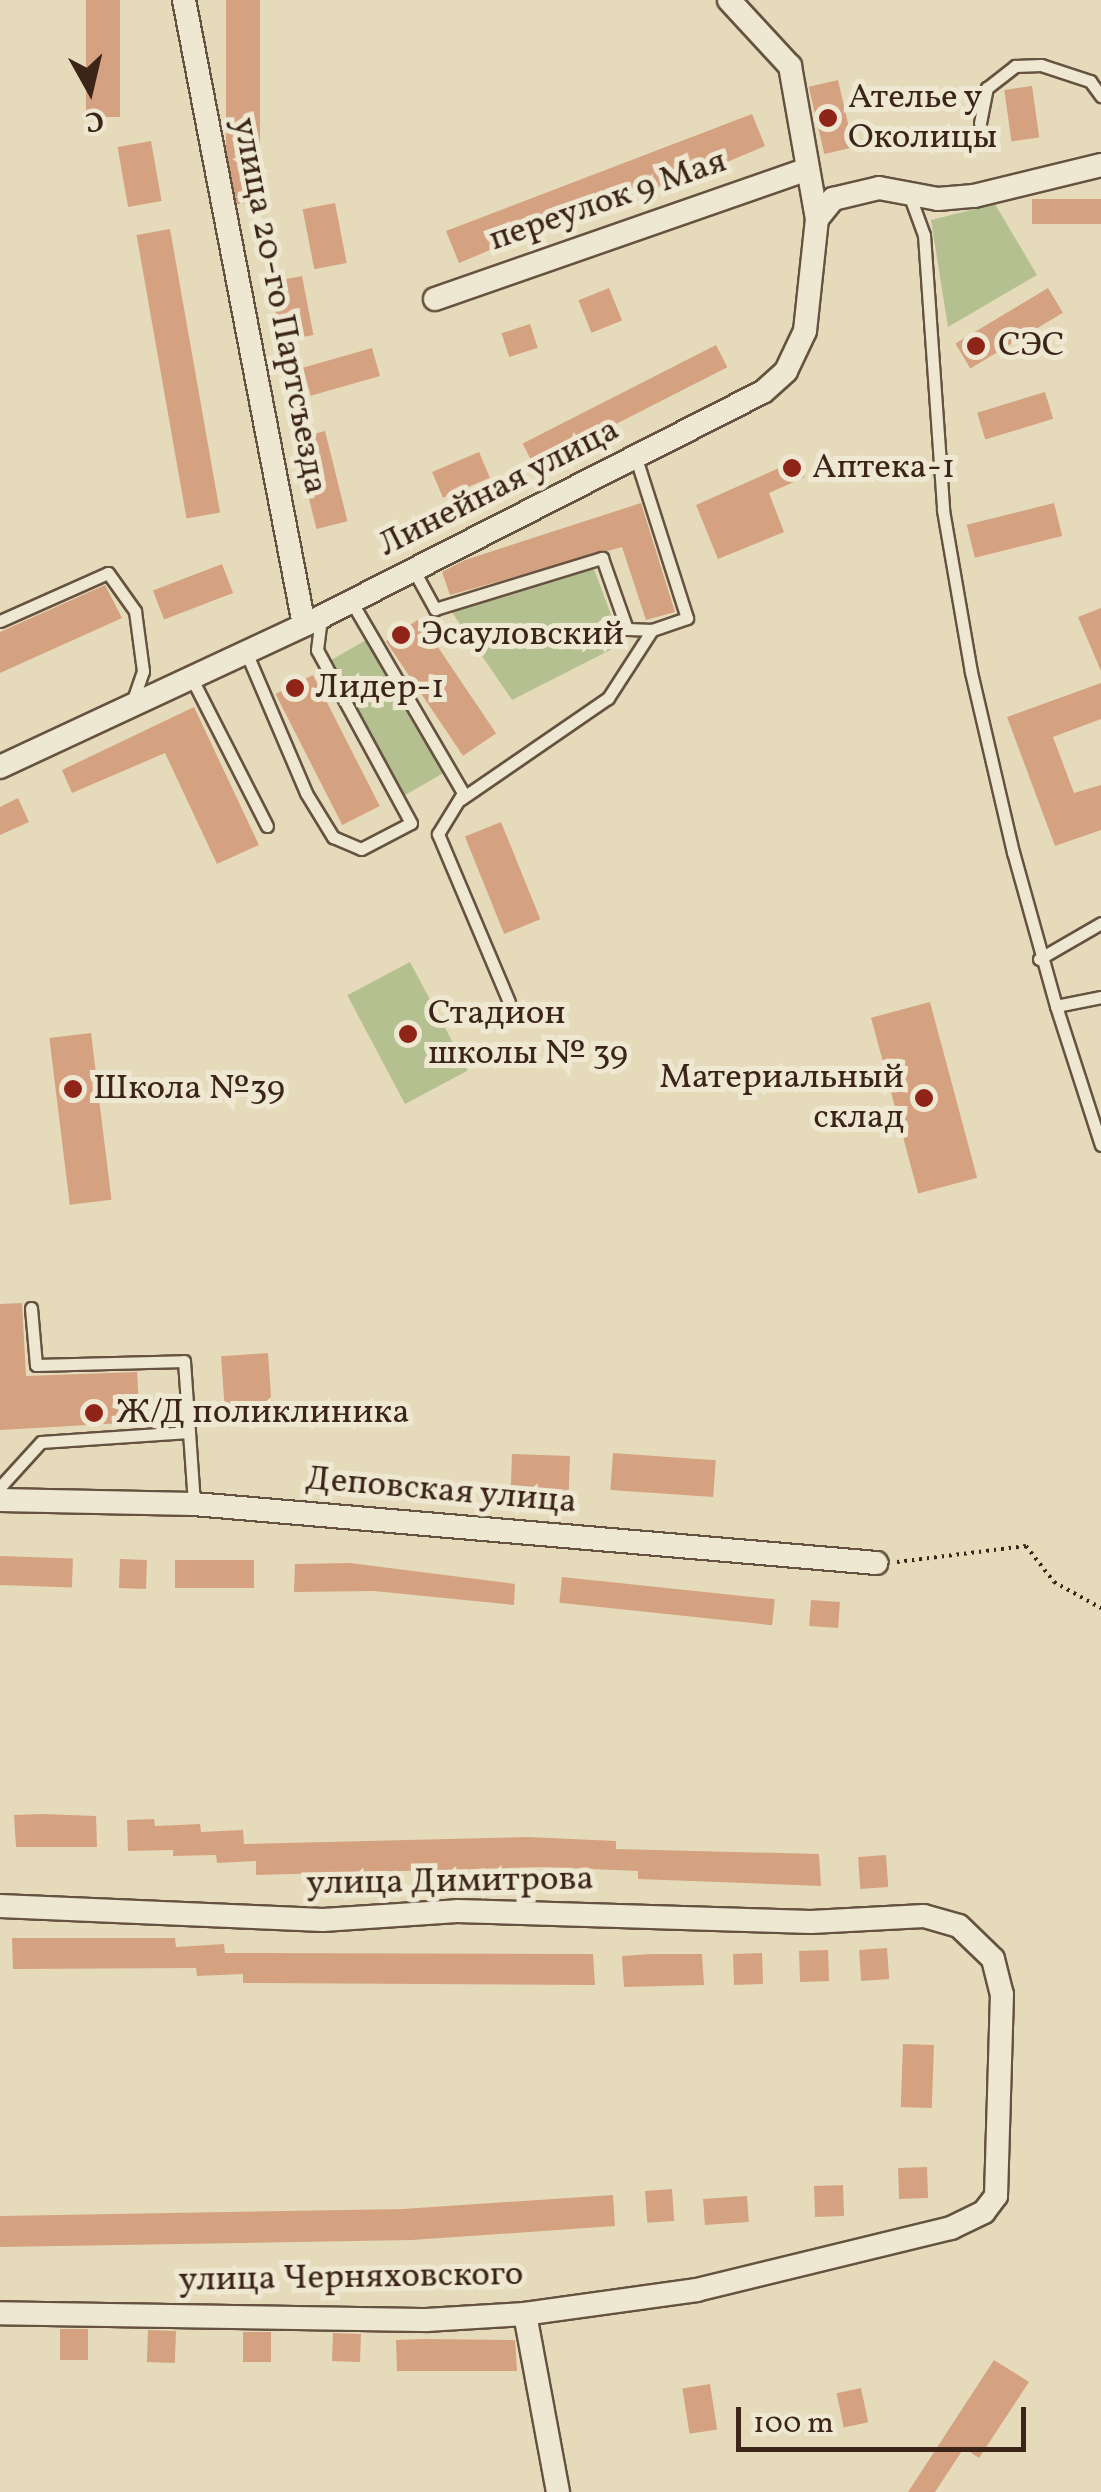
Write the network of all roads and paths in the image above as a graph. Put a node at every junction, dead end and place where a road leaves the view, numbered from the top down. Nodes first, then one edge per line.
1 (184, 0) edge
2 (729, 0) edge
3 (1101, 96) edge
4 (980, 123) dead end
5 (1101, 165) edge
6 (805, 170) junction
7 (909, 194) junction
8 (817, 219) junction
9 (435, 299) dead end
10 (636, 458) junction
11 (412, 570) junction
12 (351, 601) junction
13 (0, 621) edge
14 (313, 621) junction
15 (652, 630) junction
16 (246, 652) junction
17 (192, 679) junction
18 (130, 707) junction
19 (0, 767) edge
20 (461, 799) junction
21 (267, 826) dead end
22 (1101, 924) edge
23 (1039, 959) junction
24 (1101, 997) edge
25 (509, 1002) dead end
26 (1056, 1006) junction
27 (1101, 1144) edge
28 (31, 1308) dead end
29 (189, 1432) junction
30 (0, 1486) edge
31 (0, 1500) edge
32 (194, 1504) junction
33 (876, 1563) joint
34 (1101, 1608) edge
35 (0, 1906) edge
36 (959, 1926) joint
37 (0, 2313) edge
38 (525, 2314) junction
39 (558, 2492) edge

1 - 14 street, улица 20-го Партсъезда
2 - 6 street, Линейная улица
3 - 4 lane
5 - 7 street
6 - 8 street, Линейная улица
6 - 9 street, переулок 9 Мая
7 - 8 street
7 - 23 lane
8 - 10 street, Линейная улица
10 - 11 street, Линейная улица
10 - 15 lane
11 - 12 street, Линейная улица
11 - 15 lane
12 - 14 street, Линейная улица
12 - 20 lane
13 - 18 lane
14 - 16 street, Линейная улица
14 - 16 lane
15 - 20 lane
16 - 17 street, Линейная улица
17 - 18 street, Линейная улица
17 - 21 lane
18 - 19 street, Линейная улица
20 - 25 lane
22 - 23 lane
23 - 26 lane
24 - 26 lane
26 - 27 lane
28 - 29 lane
29 - 30 lane
29 - 32 lane
31 - 32 street, Деповская улица
32 - 33 street, Деповская улица
33 - 34 path
35 - 36 street, улица Димитрова
36 - 38 street, улица Черняховского
37 - 38 street, улица Черняховского
38 - 39 street

